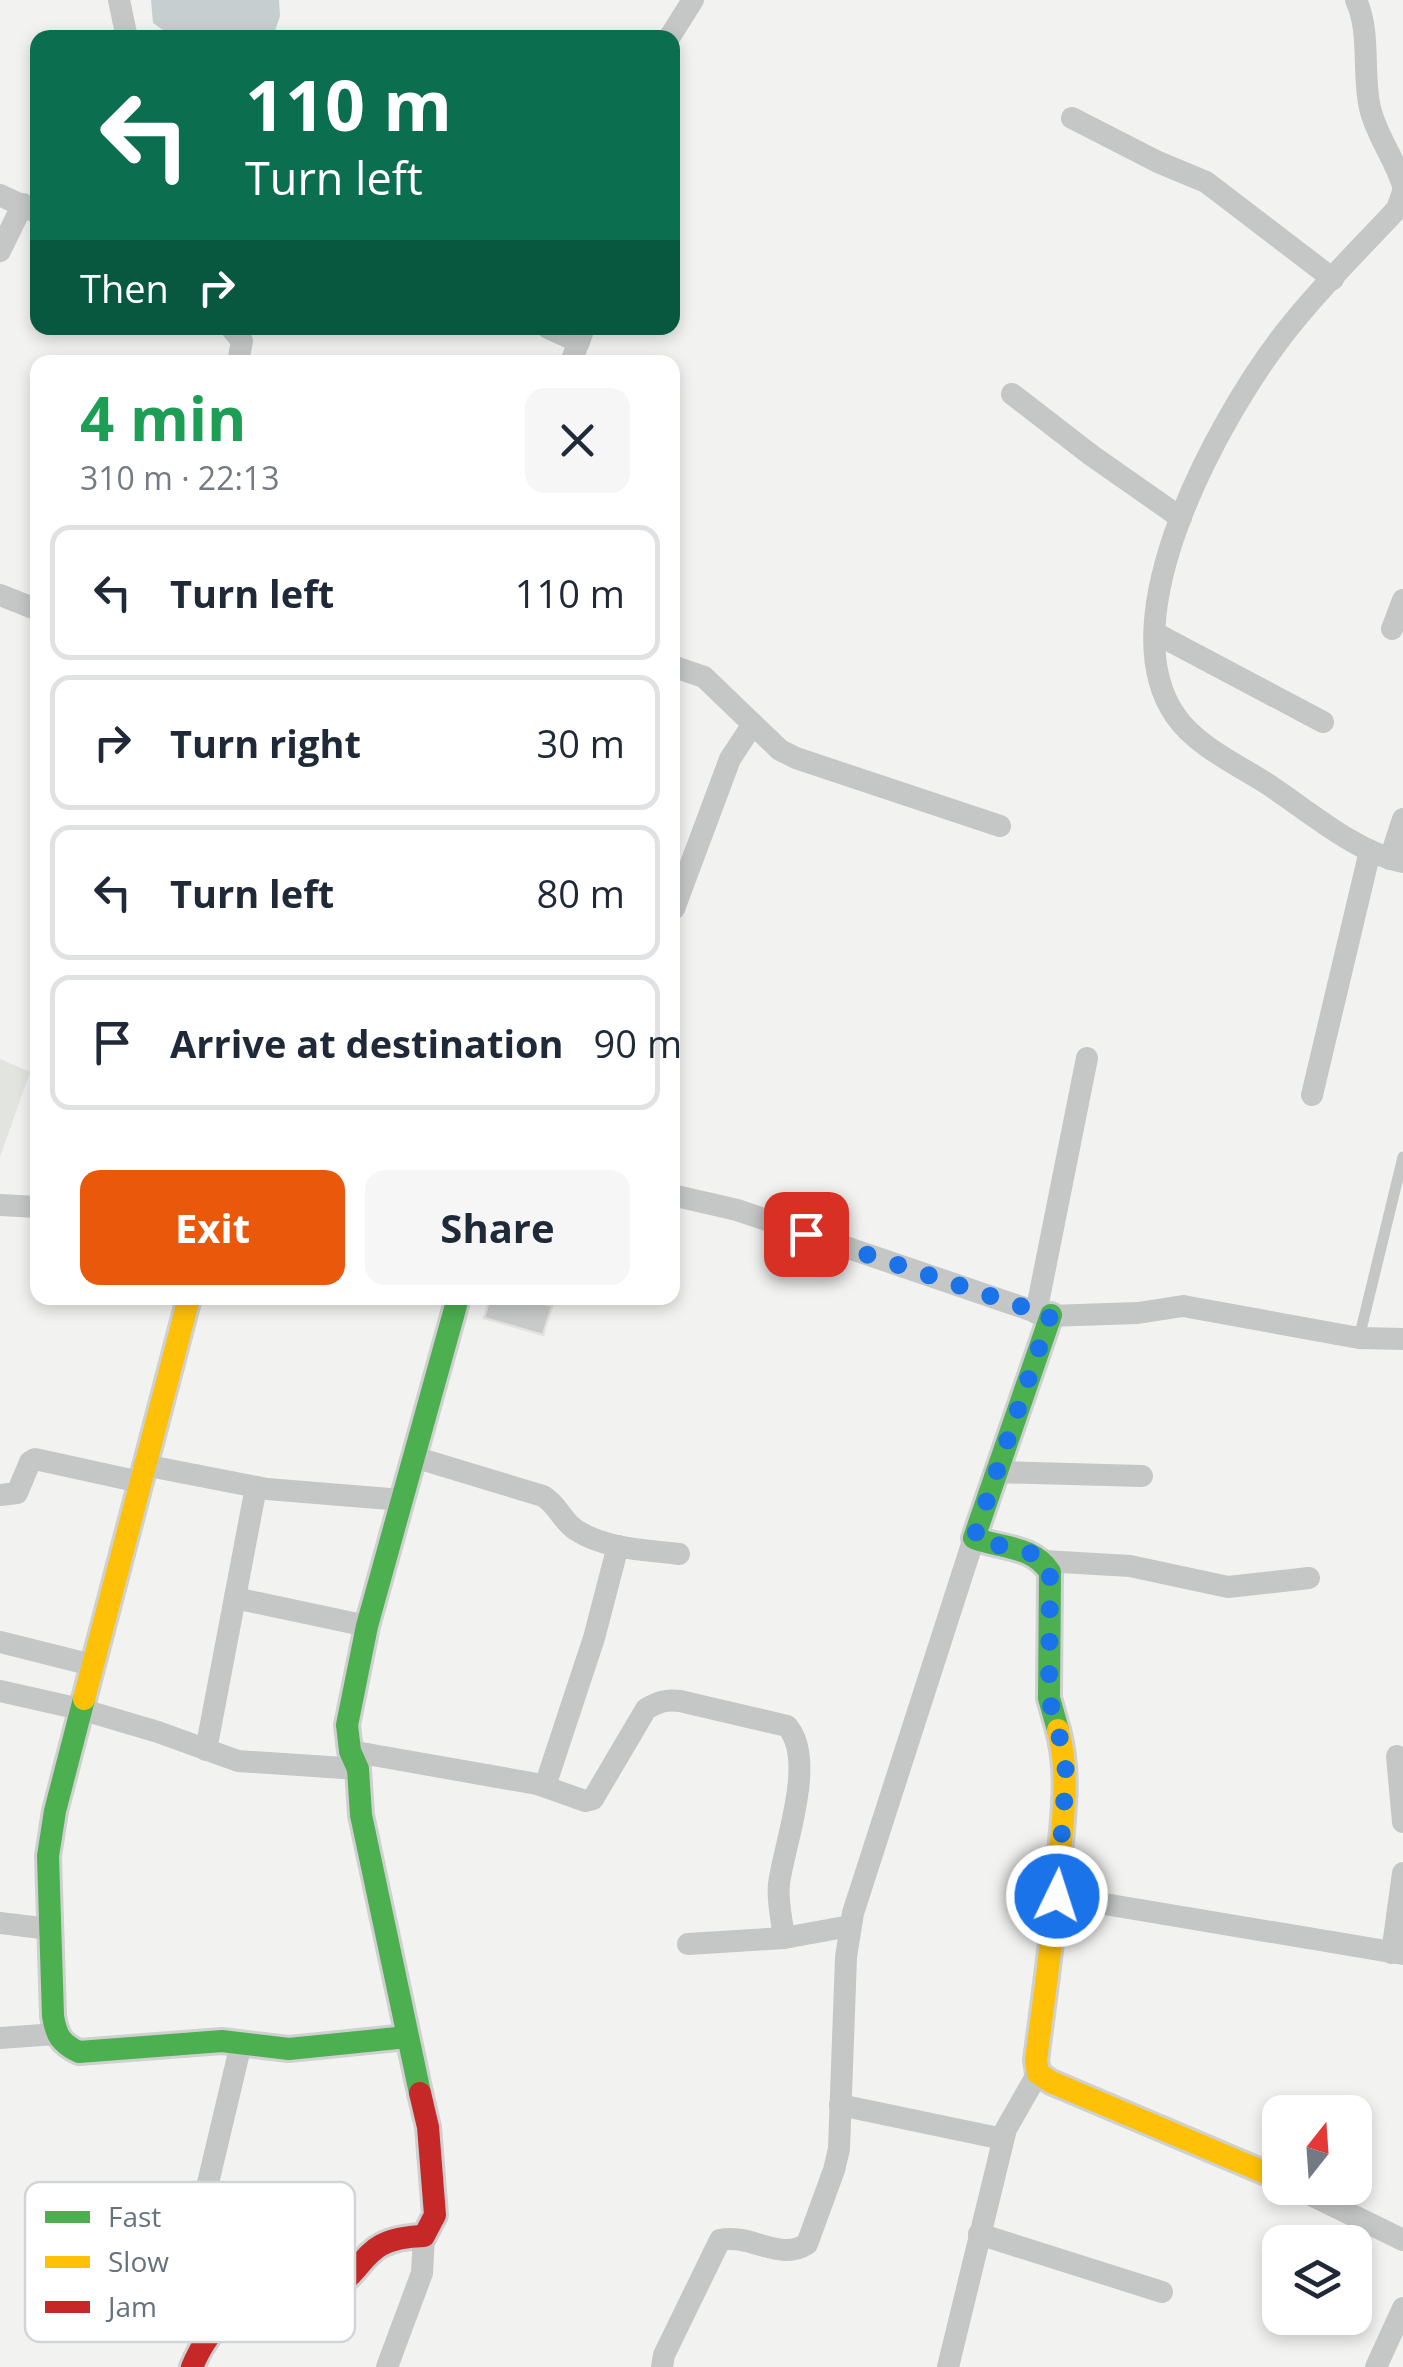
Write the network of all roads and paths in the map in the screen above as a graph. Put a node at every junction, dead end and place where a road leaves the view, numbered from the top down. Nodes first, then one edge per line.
1 (119, 0) edge
2 (692, 0) edge
3 (1356, 0) edge
4 (125, 30) edge
5 (674, 30) edge
6 (1072, 118) dead end
7 (1403, 189) edge
8 (0, 196) edge
9 (30, 208) edge
10 (0, 252) edge
11 (1332, 279) junction
12 (1012, 394) dead end
13 (1181, 518) junction
14 (0, 595) edge
15 (1403, 600) edge
16 (30, 607) edge
17 (1392, 629) dead end
18 (1155, 633) junction
19 (680, 669) edge
20 (1323, 722) dead end
21 (753, 724) junction
22 (1403, 819) edge
23 (1000, 826) dead end
24 (1388, 858) edge
25 (680, 893) edge
26 (1087, 1058) dead end
27 (1312, 1095) dead end
28 (1403, 1157) edge
29 (680, 1198) edge
30 (0, 1205) edge
31 (30, 1207) edge
32 (188, 1305) edge
33 (456, 1305) edge
34 (1043, 1314) junction
35 (1359, 1338) junction
36 (1403, 1338) edge
37 (414, 1457) junction
38 (995, 1472) junction
39 (142, 1473) junction
40 (1142, 1476) dead end
41 (256, 1487) junction
42 (0, 1494) edge
43 (402, 1500) junction
44 (974, 1538) junction
45 (618, 1546) junction
46 (679, 1554) dead end
47 (1044, 1560) junction
48 (1309, 1578) dead end
49 (235, 1598) junction
50 (366, 1626) junction
51 (0, 1642) edge
52 (92, 1665) junction
53 (0, 1690) edge
54 (80, 1709) junction
55 (206, 1750) junction
56 (1398, 1756) dead end
57 (354, 1760) junction
58 (546, 1786) junction
59 (1402, 1809) edge
60 (1403, 1873) edge
61 (1057, 1896) junction
62 (0, 1923) edge
63 (850, 1926) junction
64 (50, 1928) junction
65 (784, 1938) junction
66 (688, 1944) dead end
67 (1398, 1954) edge
68 (56, 2034) junction
69 (408, 2037) junction
70 (0, 2038) edge
71 (240, 2044) junction
72 (1038, 2073) junction
73 (840, 2106) junction
74 (1003, 2139) junction
75 (1262, 2172) edge
76 (208, 2182) edge
77 (1332, 2205) edge
78 (980, 2234) junction
79 (424, 2236) junction
80 (1403, 2240) edge
81 (355, 2264) edge
82 (1162, 2292) dead end
83 (1403, 2308) edge
84 (206, 2342) edge
85 (192, 2367) edge
86 (387, 2367) edge
87 (662, 2367) edge
88 (948, 2367) edge
89 (1376, 2367) edge

1 - 4 street
2 - 5 street
3 - 7 street
6 - 11 street
7 - 11 street
8 - 9 street
9 - 10 street
11 - 13 street
12 - 13 street
13 - 18 street
14 - 16 street
15 - 17 street
18 - 20 street
18 - 24 street
19 - 21 street
21 - 23 street
21 - 25 street
22 - 24 street
24 - 27 street
26 - 34 street
28 - 35 lane
29 - 34 street
30 - 31 street
32 - 39 street
33 - 37 street
34 - 35 street
34 - 38 street
35 - 36 street
37 - 43 street
37 - 45 street
38 - 40 street
38 - 44 street
39 - 41 street
39 - 42 street
39 - 52 street
41 - 43 street
41 - 49 street
43 - 50 street
44 - 47 street
44 - 63 street
45 - 46 street
45 - 58 street
47 - 48 street
47 - 61 street
49 - 50 street
49 - 55 street
50 - 57 street
51 - 52 street
52 - 54 street
53 - 54 street
54 - 55 street
54 - 64 street
55 - 57 street
56 - 59 street
57 - 58 street
57 - 69 street
58 - 65 street
60 - 67 street
61 - 67 street
61 - 72 street
62 - 64 street
63 - 65 street
63 - 73 street
64 - 68 street
65 - 66 street
68 - 70 street
68 - 71 street
69 - 71 street
69 - 79 street
71 - 76 street
72 - 74 street
72 - 75 street
73 - 74 street
73 - 87 street
74 - 78 street
77 - 80 street
78 - 82 street
78 - 88 street
79 - 81 street
79 - 86 street
83 - 89 street
84 - 85 street

